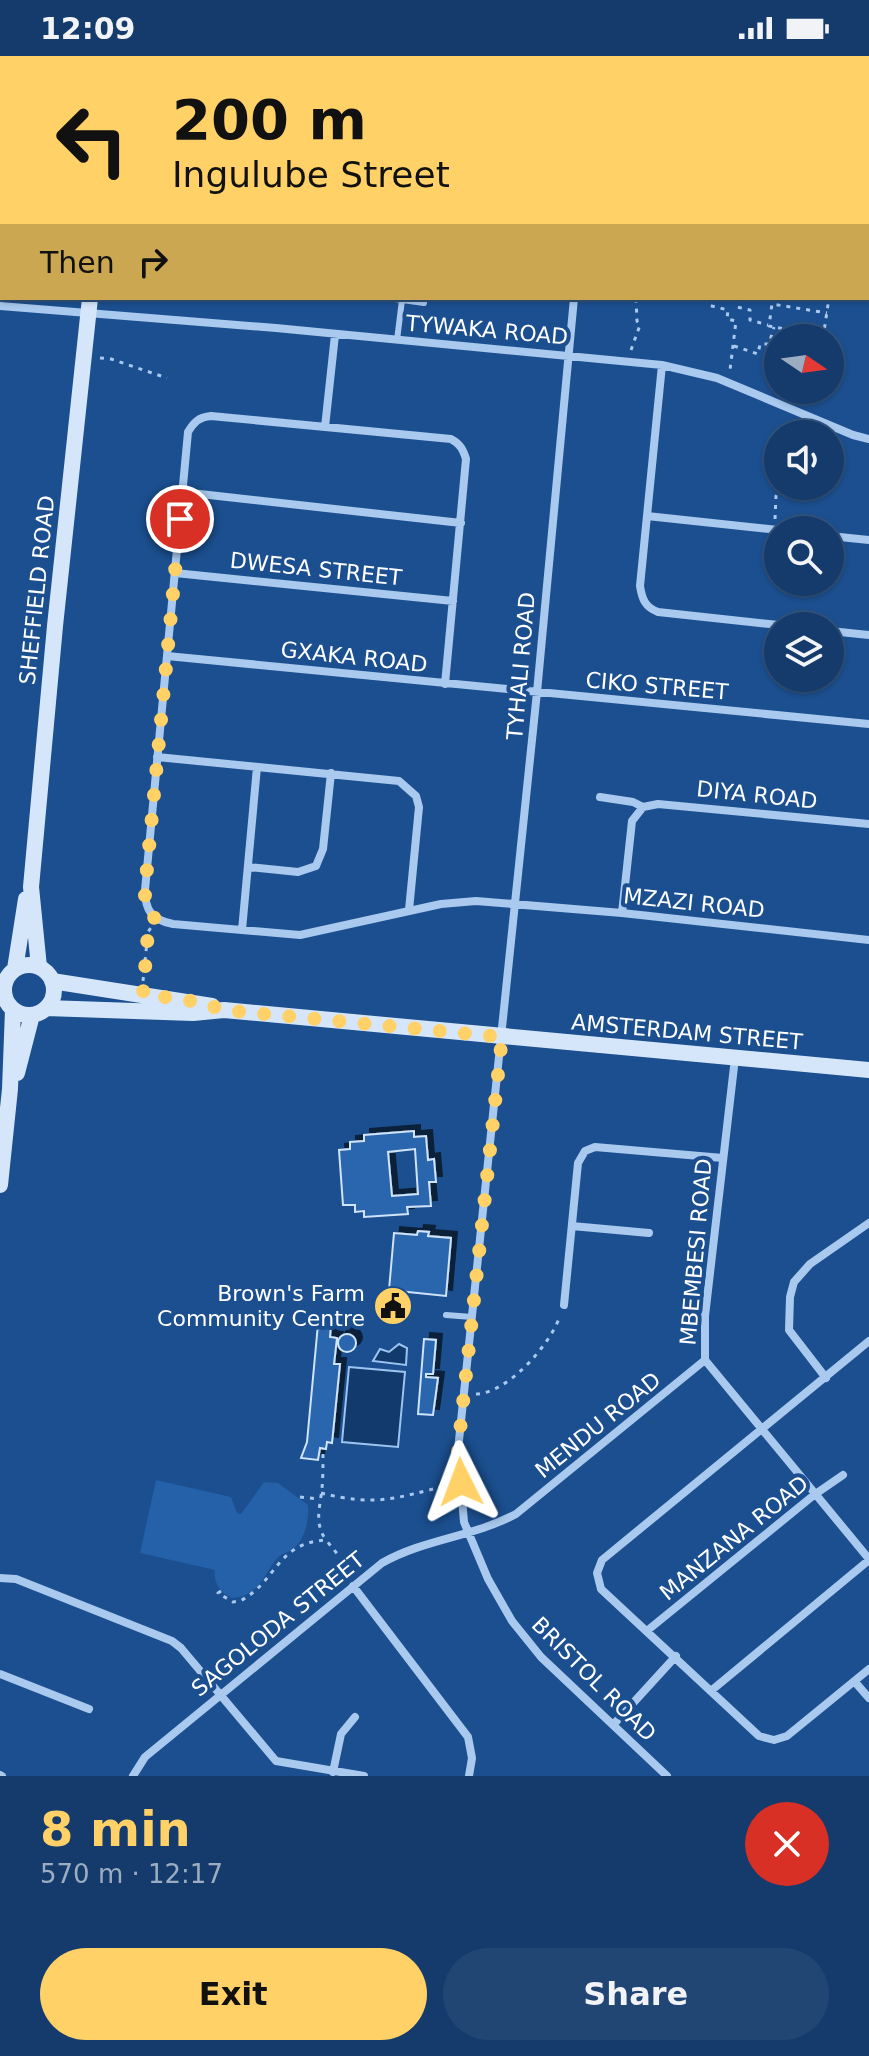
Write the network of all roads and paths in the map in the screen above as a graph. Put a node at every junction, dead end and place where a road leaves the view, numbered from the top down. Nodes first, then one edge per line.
1 (402, 300) edge
2 (574, 300) edge
3 (636, 300) edge
4 (707, 300) edge
5 (738, 300) edge
6 (773, 300) edge
7 (829, 300) edge
8 (424, 303) dead end
9 (772, 304) junction
10 (0, 306) edge
11 (89, 306) edge
12 (827, 313) junction
13 (765, 324) edge
14 (772, 324) edge
15 (825, 324) edge
16 (335, 335) junction
17 (397, 340) junction
18 (764, 344) edge
19 (734, 346) junction
20 (84, 356) junction
21 (568, 356) junction
22 (630, 362) junction
23 (662, 365) junction
24 (167, 378) dead end
25 (725, 381) junction
26 (325, 427) junction
27 (869, 439) edge
28 (182, 492) junction
29 (647, 516) junction
30 (461, 523) junction
31 (764, 529) edge
32 (844, 537) edge
33 (869, 540) edge
34 (175, 573) junction
35 (453, 601) junction
36 (764, 623) edge
37 (844, 632) edge
38 (869, 635) edge
39 (167, 656) junction
40 (445, 684) junction
41 (537, 692) junction
42 (869, 724) edge
43 (157, 757) junction
44 (257, 767) junction
45 (331, 773) junction
46 (600, 797) dead end
47 (643, 807) junction
48 (869, 824) edge
49 (248, 867) junction
50 (31, 887) junction
51 (515, 904) junction
52 (409, 910) junction
53 (622, 913) junction
54 (155, 919) junction
55 (242, 930) junction
56 (869, 940) edge
57 (39, 967) junction
58 (8, 974) edge
59 (52, 981) junction
60 (143, 994) junction
61 (6, 1001) edge
62 (224, 1010) junction
63 (39, 1011) junction
64 (502, 1037) junction
65 (735, 1058) junction
66 (869, 1070) edge
67 (10, 1089) junction
68 (723, 1158) junction
69 (0, 1185) edge
70 (869, 1223) edge
71 (572, 1226) junction
72 (649, 1233) dead end
73 (564, 1305) joint
74 (446, 1315) dead end
75 (472, 1317) junction
76 (869, 1341) edge
77 (705, 1360) junction
78 (826, 1378) junction
79 (464, 1393) junction
80 (763, 1428) junction
81 (323, 1454) dead end
82 (843, 1475) dead end
83 (461, 1482) junction
84 (321, 1493) junction
85 (814, 1495) junction
86 (300, 1497) dead end
87 (320, 1499) junction
88 (468, 1535) junction
89 (326, 1540) junction
90 (869, 1559) edge
91 (0, 1578) edge
92 (356, 1584) junction
93 (221, 1591) dead end
94 (648, 1630) junction
95 (676, 1656) junction
96 (869, 1669) edge
97 (0, 1674) edge
98 (855, 1682) junction
99 (712, 1690) junction
100 (219, 1694) junction
101 (869, 1698) edge
102 (89, 1709) dead end
103 (355, 1717) dead end
104 (613, 1725) junction
105 (333, 1772) junction
106 (133, 1776) edge
107 (364, 1776) edge
108 (469, 1776) edge
109 (667, 1776) edge

1 - 8 lane
1 - 17 lane
2 - 21 street, TYHALI ROAD
3 - 22 path
4 - 19 path
5 - 13 path
6 - 9 path
7 - 12 path
9 - 12 path
9 - 14 path
10 - 11 street, TYWAKA ROAD
11 - 16 street, TYWAKA ROAD
11 - 20 street, SHEFFIELD ROAD
12 - 15 path
16 - 17 street, TYWAKA ROAD
16 - 26 street
17 - 21 street, TYWAKA ROAD
18 - 19 path
19 - 25 path
20 - 24 path
20 - 50 street, SHEFFIELD ROAD
21 - 22 street, TYWAKA ROAD
21 - 41 street, TYHALI ROAD
22 - 23 street, TYWAKA ROAD
23 - 25 street, TYWAKA ROAD
23 - 29 street
25 - 27 street, TYWAKA ROAD
26 - 28 street
26 - 30 street
28 - 30 street
28 - 34 street
29 - 31 street
29 - 36 street
30 - 35 street
32 - 33 street
34 - 35 street, DWESA STREET
34 - 39 street
35 - 40 street
37 - 38 street
39 - 40 street, GXAKA ROAD
39 - 43 street
40 - 41 street, GXAKA ROAD
41 - 42 street, CIKO STREET
41 - 51 street, TYHALI ROAD
43 - 44 street
43 - 54 street
44 - 45 street
44 - 49 street
45 - 49 street
45 - 52 street
46 - 47 street, DIYA ROAD
47 - 48 street, DIYA ROAD
47 - 53 street
49 - 55 street
50 - 57 street, SHEFFIELD ROAD
50 - 58 street, SHEFFIELD ROAD
51 - 52 street, MZAZI ROAD
51 - 53 street, MZAZI ROAD
51 - 64 street, TYHALI ROAD
52 - 55 street, MZAZI ROAD
53 - 56 street, MZAZI ROAD
54 - 55 street, MZAZI ROAD
54 - 60 path
57 - 58 street
57 - 59 street
58 - 61 street
59 - 60 street
59 - 63 street
60 - 62 street
61 - 63 street
61 - 67 street
62 - 63 street
62 - 64 street, AMSTERDAM STREET
63 - 67 street
64 - 65 street, AMSTERDAM STREET
64 - 75 street, BRISTOL ROAD
65 - 66 street, AMSTERDAM STREET
65 - 68 street, MBEMBESI ROAD
67 - 69 street
68 - 71 street
68 - 77 street, MBEMBESI ROAD
70 - 78 street
71 - 72 street
71 - 73 street
73 - 79 path
74 - 75 lane
75 - 79 street, BRISTOL ROAD
76 - 78 street
77 - 80 street, MBEMBESI ROAD
77 - 88 street, MENDU ROAD
78 - 80 street
79 - 83 street, BRISTOL ROAD
80 - 85 street, MBEMBESI ROAD
80 - 94 street
81 - 84 path
82 - 85 street, MANZANA ROAD
83 - 84 path
83 - 88 street, BRISTOL ROAD
84 - 87 path
85 - 90 street, MBEMBESI ROAD
85 - 94 street, MANZANA ROAD
86 - 87 path
87 - 89 path
88 - 92 street, SAGOLODA STREET
88 - 104 street, BRISTOL ROAD
89 - 92 path
89 - 93 path
90 - 99 street
91 - 100 street
92 - 100 street, SAGOLODA STREET
92 - 108 street
94 - 95 street
95 - 99 street
95 - 104 street
96 - 98 street
97 - 102 street
98 - 99 street
98 - 101 street
100 - 105 street
100 - 106 street, SAGOLODA STREET
103 - 105 street
104 - 109 street, BRISTOL ROAD
105 - 107 street

